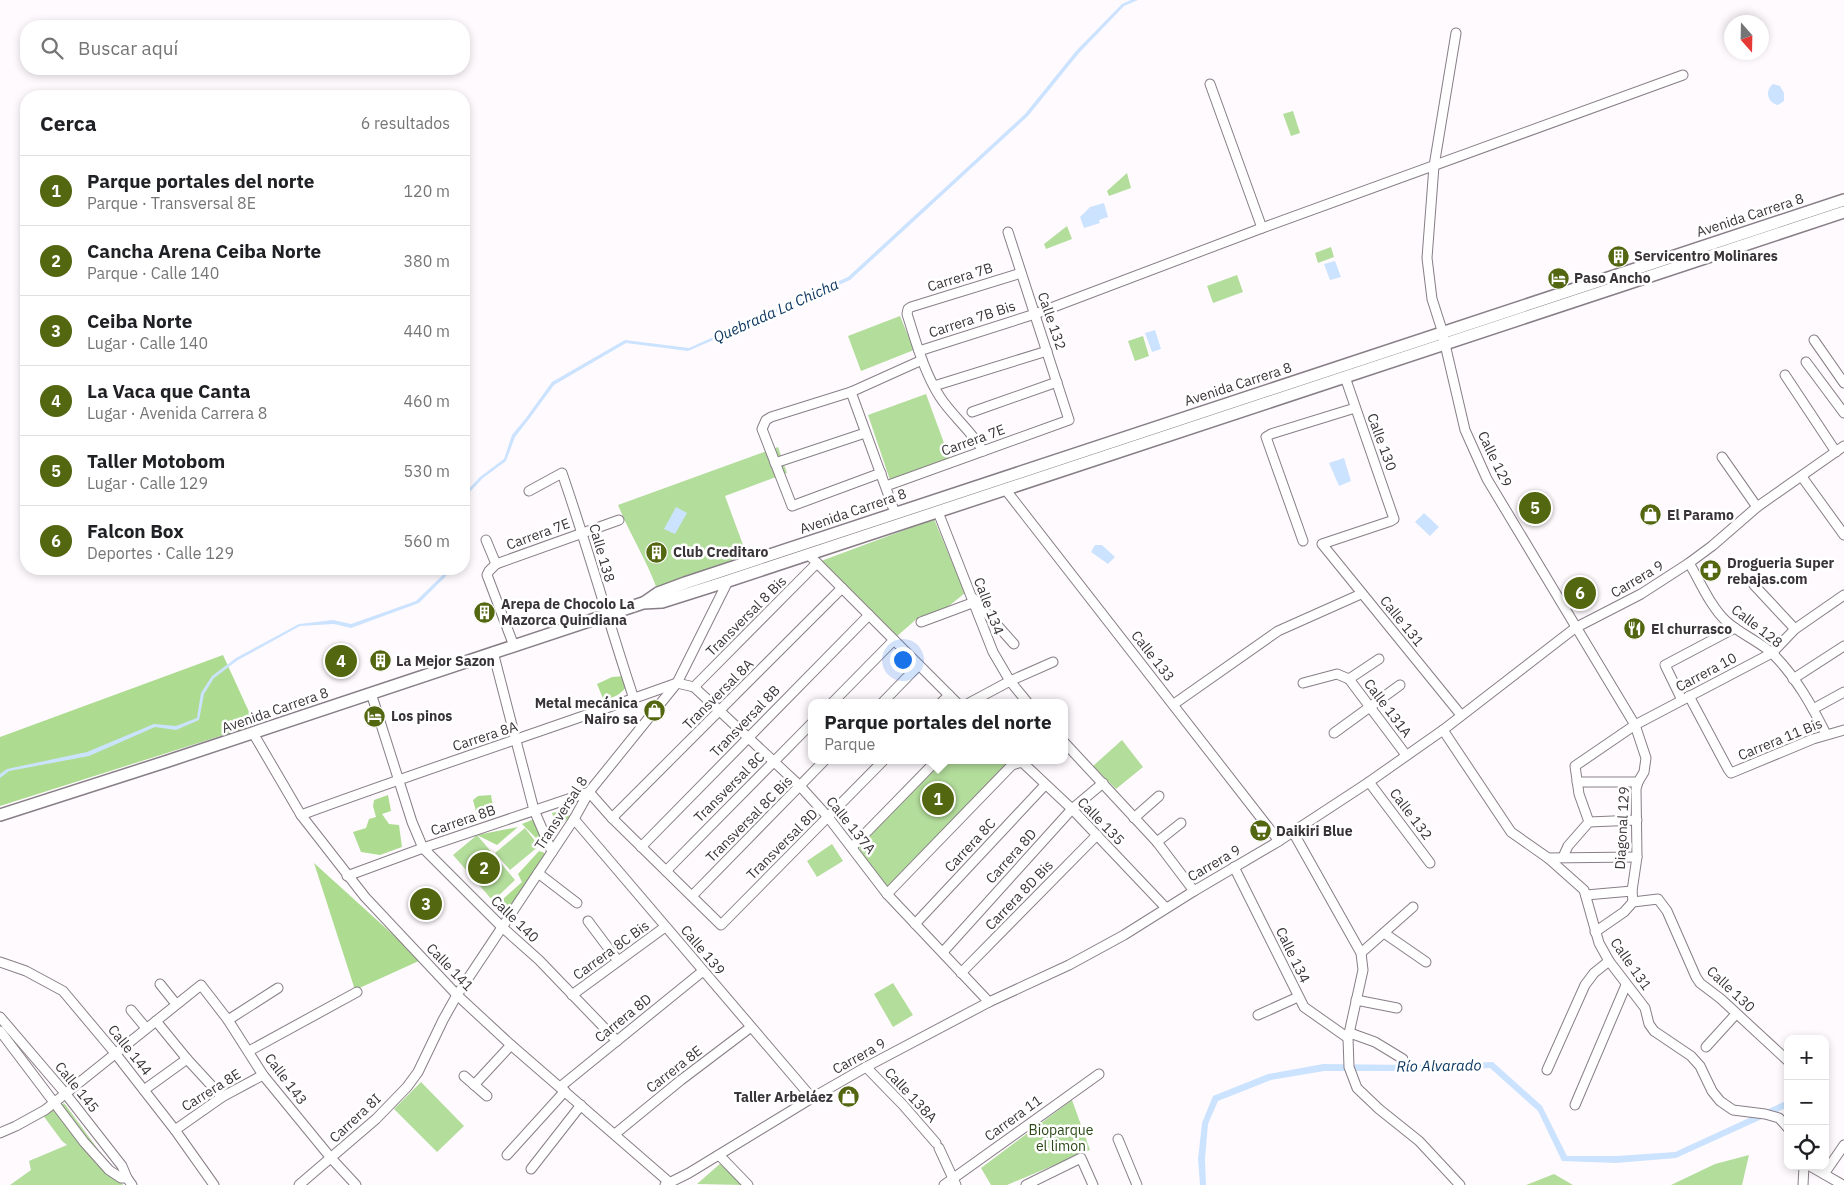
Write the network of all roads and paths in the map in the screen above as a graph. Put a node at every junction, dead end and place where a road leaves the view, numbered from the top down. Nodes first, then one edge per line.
1 (1456, 33) dead end
2 (1683, 76) dead end
3 (1210, 84) dead end
4 (1434, 166) junction
5 (1844, 200) edge
6 (1844, 212) edge
7 (1262, 228) junction
8 (1008, 232) dead end
9 (1021, 272) junction
10 (1034, 314) junction
11 (1442, 332) junction
12 (1814, 340) dead end
13 (1445, 345) junction
14 (919, 351) junction
15 (1047, 351) junction
16 (922, 360) junction
17 (1806, 362) dead end
18 (1786, 375) dead end
19 (1345, 377) junction
20 (1057, 382) junction
21 (1844, 383) edge
22 (934, 386) junction
23 (850, 392) junction
24 (1355, 408) junction
25 (972, 412) dead end
26 (1844, 413) edge
27 (1069, 420) joint
28 (866, 433) junction
29 (1840, 449) edge
30 (983, 451) junction
31 (1722, 457) dead end
32 (775, 464) junction
33 (881, 473) junction
34 (1802, 477) junction
35 (886, 486) junction
36 (529, 490) dead end
37 (1004, 490) junction
38 (1757, 508) junction
39 (895, 512) junction
40 (938, 512) junction
41 (619, 520) dead end
42 (583, 533) junction
43 (1844, 535) edge
44 (486, 540) dead end
45 (1303, 541) dead end
46 (1322, 544) joint
47 (808, 554) junction
48 (818, 563) junction
49 (1689, 563) junction
50 (496, 564) junction
51 (728, 581) junction
52 (1754, 585) dead end
53 (842, 588) junction
54 (1361, 594) junction
55 (1844, 595) edge
56 (971, 598) junction
57 (643, 603) junction
58 (869, 614) junction
59 (606, 616) junction
60 (921, 622) dead end
61 (1575, 628) junction
62 (1735, 628) junction
63 (1794, 629) junction
64 (894, 640) junction
65 (1014, 644) dead end
66 (514, 646) junction
67 (1844, 646) edge
68 (493, 652) junction
69 (1772, 654) junction
70 (1379, 659) dead end
71 (1053, 662) dead end
72 (919, 665) junction
73 (1349, 678) junction
74 (1794, 679) junction
75 (1010, 681) junction
76 (677, 683) junction
77 (1303, 683) dead end
78 (1400, 685) dead end
79 (694, 687) junction
80 (1844, 692) edge
81 (371, 694) junction
82 (949, 695) junction
83 (1685, 698) junction
84 (634, 699) junction
85 (836, 699) edge
86 (886, 699) edge
87 (945, 699) edge
88 (953, 699) edge
89 (976, 699) edge
90 (1025, 699) edge
91 (1174, 704) junction
92 (1370, 707) junction
93 (1813, 709) junction
94 (719, 712) junction
95 (1461, 715) junction
96 (1635, 725) junction
97 (808, 727) edge
98 (1443, 730) junction
99 (1844, 730) edge
100 (253, 733) junction
101 (1334, 733) dead end
102 (1826, 734) junction
103 (747, 738) junction
104 (516, 740) junction
105 (1068, 746) edge
106 (1406, 755) junction
107 (1646, 758) joint
108 (774, 761) junction
109 (821, 764) edge
110 (880, 764) edge
111 (934, 764) edge
112 (1015, 764) edge
113 (1024, 764) edge
114 (398, 779) junction
115 (1369, 782) junction
116 (1577, 782) junction
117 (1638, 782) junction
118 (1103, 783) junction
119 (1045, 785) junction
120 (800, 786) junction
121 (589, 792) junction
122 (1159, 796) dead end
123 (1072, 809) junction
124 (534, 810) junction
125 (0, 815) edge
126 (301, 815) junction
127 (828, 817) junction
128 (612, 818) junction
129 (1134, 818) junction
130 (574, 819) junction
131 (1637, 820) junction
132 (1589, 822) junction
133 (1181, 823) dead end
134 (1293, 832) junction
135 (1097, 835) junction
136 (1280, 841) junction
137 (1157, 842) junction
138 (641, 847) junction
139 (852, 847) junction
140 (423, 848) junction
141 (552, 852) junction
142 (1637, 856) junction
143 (1548, 858) junction
144 (1563, 858) junction
145 (1430, 863) dead end
146 (1234, 867) junction
147 (666, 871) junction
148 (538, 873) junction
149 (347, 876) junction
150 (1194, 891) junction
151 (1632, 891) junction
152 (887, 894) junction
153 (1586, 895) junction
154 (692, 896) junction
155 (1633, 902) junction
156 (577, 903) dead end
157 (1413, 907) dead end
158 (1166, 908) junction
159 (588, 922) dead end
160 (915, 924) junction
161 (502, 927) junction
162 (666, 927) junction
163 (1595, 932) junction
164 (1384, 933) junction
165 (942, 952) junction
166 (1361, 953) junction
167 (618, 961) junction
168 (1609, 961) junction
169 (0, 962) edge
170 (1426, 962) dead end
171 (703, 971) junction
172 (961, 973) junction
173 (160, 984) dead end
174 (1626, 985) junction
175 (278, 988) dead end
176 (357, 992) dead end
177 (457, 995) junction
178 (572, 995) junction
179 (1298, 997) junction
180 (1356, 1000) junction
181 (989, 1002) junction
182 (176, 1004) junction
183 (1397, 1008) dead end
184 (131, 1010) dead end
185 (1736, 1014) junction
186 (1258, 1015) dead end
187 (0, 1017) edge
188 (228, 1020) junction
189 (156, 1021) junction
190 (751, 1027) junction
191 (146, 1028) junction
192 (0, 1031) edge
193 (1349, 1036) junction
194 (10, 1037) junction
195 (617, 1041) junction
196 (511, 1045) junction
197 (1706, 1047) dead end
198 (249, 1051) junction
199 (115, 1053) junction
200 (1784, 1057) edge
201 (187, 1059) junction
202 (1403, 1059) dead end
203 (422, 1064) joint
204 (866, 1067) junction
205 (1548, 1070) dead end
206 (1099, 1074) dead end
207 (263, 1075) junction
208 (464, 1076) dead end
209 (474, 1085) junction
210 (562, 1089) junction
211 (144, 1090) junction
212 (65, 1093) junction
213 (487, 1096) dead end
214 (222, 1097) junction
215 (812, 1098) junction
216 (54, 1102) junction
217 (581, 1105) junction
218 (1575, 1105) dead end
219 (1785, 1125) edge
220 (175, 1130) junction
221 (0, 1133) edge
222 (97, 1133) junction
223 (615, 1134) junction
224 (1118, 1139) dead end
225 (84, 1142) junction
226 (1844, 1146) edge
227 (507, 1155) dead end
228 (719, 1155) junction
229 (331, 1158) junction
230 (531, 1169) dead end
231 (1804, 1170) edge
232 (1817, 1170) edge
233 (1824, 1174) junction
234 (130, 1182) edge
235 (955, 1182) edge
236 (668, 1184) edge
237 (214, 1185) edge
238 (299, 1185) edge
239 (356, 1185) edge
240 (748, 1185) edge
241 (944, 1185) edge
242 (1026, 1185) edge
243 (1093, 1185) edge
244 (1137, 1185) edge
245 (1460, 1185) edge
246 (1803, 1185) edge
247 (1844, 1185) edge

1 - 4 street
2 - 4 street, Carrera 7B Bis
3 - 7 street
4 - 7 street, Carrera 7B Bis
4 - 11 street
5 - 11 main road, Avenida Carrera 8
6 - 13 main road, Avenida Carrera 8
7 - 10 street, Carrera 7B Bis
8 - 9 street, Calle 132
9 - 10 street, Calle 132
9 - 14 street, Carrera 7B
10 - 14 street, Carrera 7B Bis
10 - 15 street, Calle 132
11 - 13 street, Calle 129
11 - 39 main road, Avenida Carrera 8
12 - 21 street
13 - 19 main road, Avenida Carrera 8
13 - 61 street, Calle 129
14 - 16 street
15 - 20 street, Calle 132
15 - 22 street
16 - 22 street
16 - 23 street
17 - 26 street
18 - 29 street
19 - 24 street, Calle 130
19 - 37 main road, Avenida Carrera 8
20 - 25 street
20 - 27 street, Calle 132
22 - 30 street
23 - 28 street
23 - 32 street
24 - 45 street
24 - 46 street, Calle 130
27 - 30 street, Carrera 7E
28 - 32 street
28 - 33 street
29 - 34 street, Carrera 9
30 - 35 street, Carrera 7E
31 - 38 street
32 - 33 street
33 - 35 street
34 - 38 street, Carrera 9
34 - 43 street
35 - 39 street
36 - 42 street, Calle 138
37 - 40 main road, Avenida Carrera 8
37 - 91 street, Calle 133
38 - 49 street, Carrera 9
39 - 57 main road, Avenida Carrera 8
40 - 47 main road, Avenida Carrera 8
40 - 56 street, Calle 134
41 - 42 street, Carrera 7E
42 - 50 street, Carrera 7E
42 - 59 street, Calle 138
44 - 50 street
46 - 54 street, Calle 131
47 - 48 street
47 - 51 main road, Avenida Carrera 8
48 - 53 street
48 - 79 street, Transversal 8 Bis
49 - 61 street, Carrera 9
49 - 62 street, Calle 128
50 - 66 street
51 - 57 main road, Avenida Carrera 8
51 - 76 street, Transversal 8
52 - 63 street
53 - 58 street
53 - 94 street, Transversal 8A
54 - 91 street
54 - 95 street, Calle 131
55 - 63 street, Carrera 10
56 - 60 street
56 - 65 street
56 - 75 street, Calle 134
57 - 59 main road, Avenida Carrera 8
58 - 64 street
58 - 103 street, Transversal 8B
59 - 66 main road, Avenida Carrera 8
59 - 84 street, Calle 138
61 - 95 street, Carrera 9
61 - 96 street, Calle 129
62 - 69 street, Calle 128
62 - 83 street
63 - 69 street, Carrera 10
64 - 72 street
64 - 85 street
66 - 68 main road, Avenida Carrera 8
67 - 74 street
68 - 81 main road, Avenida Carrera 8
68 - 104 street
69 - 74 street, Calle 128
69 - 83 street, Carrera 10
70 - 73 street
71 - 75 street
72 - 82 street
72 - 86 street
73 - 77 street
73 - 92 street, Calle 131A
74 - 93 street, Calle 128
75 - 89 street
75 - 90 street, Calle 134
76 - 79 street
76 - 84 street, Carrera 8A
76 - 121 street, Transversal 8
78 - 92 street
79 - 94 street, Calle 137A
80 - 93 street
81 - 100 main road, Avenida Carrera 8
81 - 114 street, Calle 140
82 - 87 street
82 - 88 street
83 - 96 street, Carrera 10
83 - 102 street, Carrera 11 Bis
84 - 104 street, Carrera 8A
91 - 136 street, Calle 133
92 - 101 street
92 - 106 street, Calle 131A
93 - 102 street, Calle 128
94 - 103 street, Calle 137A
94 - 128 street, Transversal 8A
95 - 98 street, Carrera 9
96 - 107 street, Calle 129
96 - 116 street, Carrera 10
97 - 108 street, Transversal 8C
98 - 106 street, Carrera 9
98 - 143 street, Calle 131
99 - 102 street, Carrera 11 Bis
100 - 125 main road, Avenida Carrera 8
100 - 126 street, Calle 141
103 - 108 street, Calle 137A
103 - 138 street, Transversal 8B
104 - 114 street, Carrera 8A
104 - 124 street
105 - 118 street
106 - 115 street, Carrera 9
107 - 117 street, Diagonal 129
108 - 120 street, Calle 137A
108 - 147 street, Transversal 8C
109 - 120 street, Transversal 8C Bis
110 - 127 street, Transversal 8D
111 - 139 street
112 - 152 street, Calle 135
113 - 119 street, Calle 135
114 - 126 street, Carrera 8A
114 - 140 street, Calle 140
115 - 134 street, Carrera 9
115 - 145 street, Calle 132
116 - 117 street
116 - 132 street
117 - 131 street, Diagonal 129
118 - 123 street, Carrera 8D
118 - 129 street
119 - 123 street, Calle 135
119 - 160 street, Carrera 8C
120 - 127 street, Calle 137A
120 - 154 street, Transversal 8C Bis
121 - 124 street, Carrera 8B
121 - 128 street
121 - 130 street, Transversal 8
122 - 129 street
123 - 135 street, Calle 135
123 - 165 street, Carrera 8D
124 - 140 street, Carrera 8B
124 - 141 street
126 - 149 street, Calle 141
127 - 139 street, Calle 137A
127 - 154 street, Transversal 8D
128 - 138 street
129 - 137 street
130 - 141 street, Transversal 8
130 - 162 street, Calle 139
131 - 132 street
131 - 142 street, Diagonal 129
132 - 144 street
133 - 137 street
134 - 136 street, Carrera 9
134 - 166 street
135 - 158 street, Calle 135
135 - 172 street, Carrera 8D Bis
136 - 146 street, Carrera 9
137 - 150 street
138 - 147 street
139 - 152 street, Calle 137A
140 - 149 street, Carrera 8B
140 - 161 street, Calle 140
141 - 148 street, Transversal 8
142 - 144 street
142 - 151 street, Diagonal 129
143 - 144 street
143 - 153 street, Calle 131
146 - 150 street, Carrera 9
146 - 179 street, Calle 134
147 - 154 street
148 - 156 street
148 - 161 street, Transversal 8
149 - 177 street, Calle 141
150 - 158 street, Carrera 9
151 - 153 street
151 - 155 street, Diagonal 129
152 - 160 street, Calle 137A
153 - 163 street, Calle 131
155 - 163 street
155 - 185 street, Calle 130
157 - 164 street
158 - 181 street, Carrera 9
159 - 167 street
160 - 165 street, Calle 137A
161 - 177 street, Transversal 8
161 - 178 street, Calle 140
162 - 167 street, Carrera 8C Bis
162 - 171 street, Calle 139
163 - 168 street, Calle 131
164 - 166 street
164 - 170 street
165 - 172 street, Calle 137A
166 - 180 street
167 - 178 street, Carrera 8C Bis
168 - 174 street, Calle 131
168 - 205 street
169 - 199 street, Calle 144
171 - 190 street, Calle 139
171 - 195 street, Carrera 8D
172 - 181 street, Calle 137A
173 - 182 street
174 - 218 street
174 - 219 street, Calle 131
175 - 188 street
176 - 198 street, Carrera 8E
177 - 196 street, Calle 141
177 - 203 street, Transversal 8
178 - 195 street, Calle 140
179 - 186 street
179 - 193 street, Calle 134
180 - 183 street
180 - 193 street
181 - 204 street, Carrera 9
182 - 188 street, Calle 143
182 - 189 street
184 - 191 street
185 - 197 street
185 - 200 street, Calle 130
187 - 194 street, Calle 145
188 - 198 street, Calle 143
189 - 191 street
189 - 201 street
190 - 215 street, Calle 139
190 - 223 street, Carrera 8E
191 - 199 street
192 - 194 street, Calle 145
193 - 202 street, Calle 134
193 - 245 street
194 - 212 street, Calle 145
194 - 216 street, Calle 145
195 - 210 street, Carrera 8D
196 - 209 street
196 - 210 street, Calle 141
198 - 207 street, Calle 143
199 - 211 street, Calle 144
199 - 212 street
201 - 211 street
201 - 214 street
203 - 229 street, Carrera 8I
204 - 215 street, Carrera 9
204 - 235 street, Calle 138A
206 - 235 street, Carrera 11
207 - 214 street, Carrera 8E
207 - 229 street, Calle 143
208 - 209 street
209 - 213 street
210 - 217 street, Calle 141
210 - 227 street, Carrera 8D
211 - 220 street, Calle 144
212 - 216 street
212 - 222 street, Calle 145
214 - 220 street, Carrera 8E
215 - 228 street, Carrera 9
216 - 221 street
216 - 225 street, Calle 145
217 - 223 street, Calle 141
217 - 230 street
220 - 237 street, Calle 144
222 - 225 street
222 - 234 street, Calle 145
223 - 236 street, Calle 141
224 - 244 street
225 - 234 street, Calle 145
226 - 233 street
228 - 236 street, Carrera 9
228 - 240 street
229 - 238 street, Carrera 8I
229 - 239 street, Calle 143
231 - 246 street
232 - 233 street
233 - 247 street
235 - 241 street, Carrera 11
242 - 243 street

